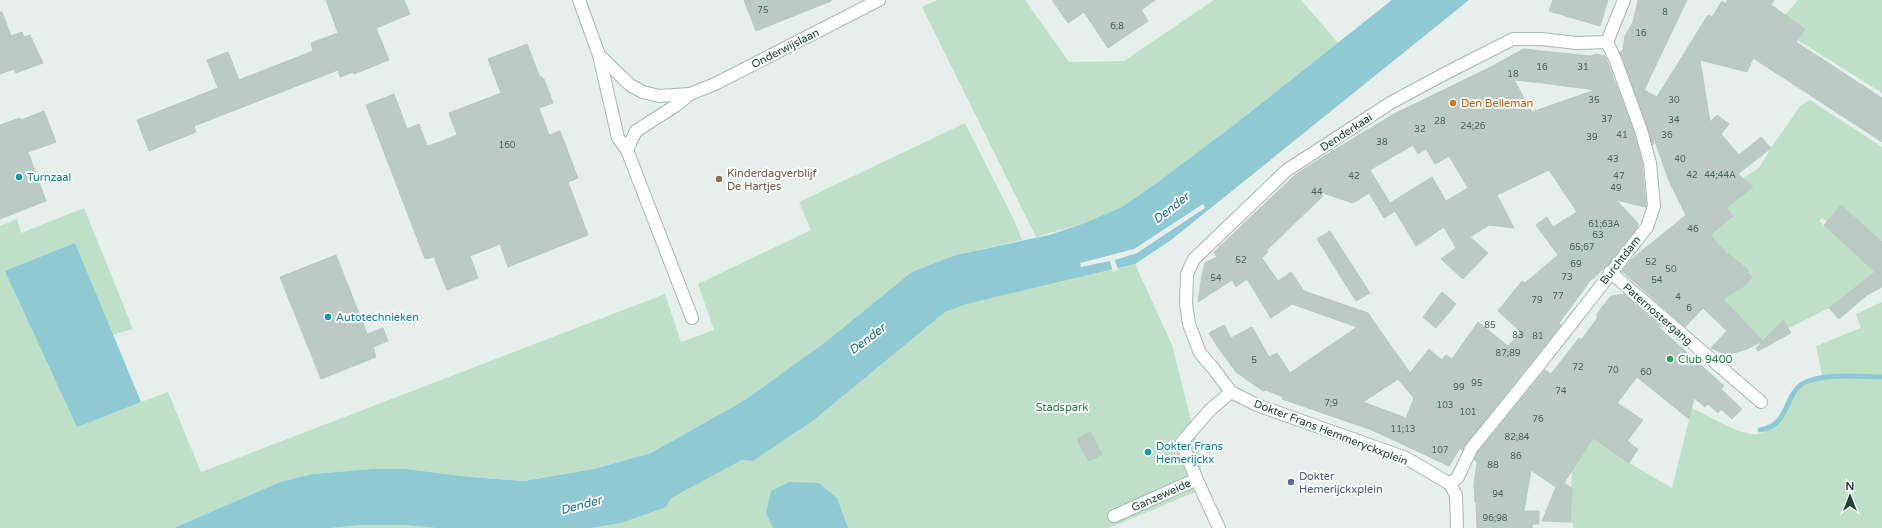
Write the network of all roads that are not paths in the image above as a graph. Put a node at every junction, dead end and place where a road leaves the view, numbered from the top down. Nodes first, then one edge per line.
1 (579, 0) edge
2 (879, 0) edge
3 (1624, 0) edge
4 (1607, 42) junction
5 (599, 55) junction
6 (690, 94) junction
7 (627, 150) junction
8 (1610, 272) junction
9 (692, 318) dead end
10 (1231, 392) junction
11 (1761, 402) dead end
12 (1195, 480) junction
13 (1450, 484) junction
14 (1114, 516) dead end
15 (1219, 528) edge
16 (1457, 528) edge

1 - 5 street, Onderwijslaan
2 - 6 street, Onderwijslaan
3 - 4 street
4 - 8 street, Burchtdam
4 - 10 street, Denderkaai
5 - 6 street, Onderwijslaan
5 - 7 street, Onderwijslaan
6 - 7 street, Onderwijslaan
7 - 9 street, Onderwijslaan
8 - 11 street, Paternostergang
8 - 13 street, Burchtdam
10 - 12 street, Ganzeweide
10 - 13 street, Dokter Frans Hemmeryckxplein
12 - 14 street, Ganzeweide
12 - 15 street
13 - 16 street

